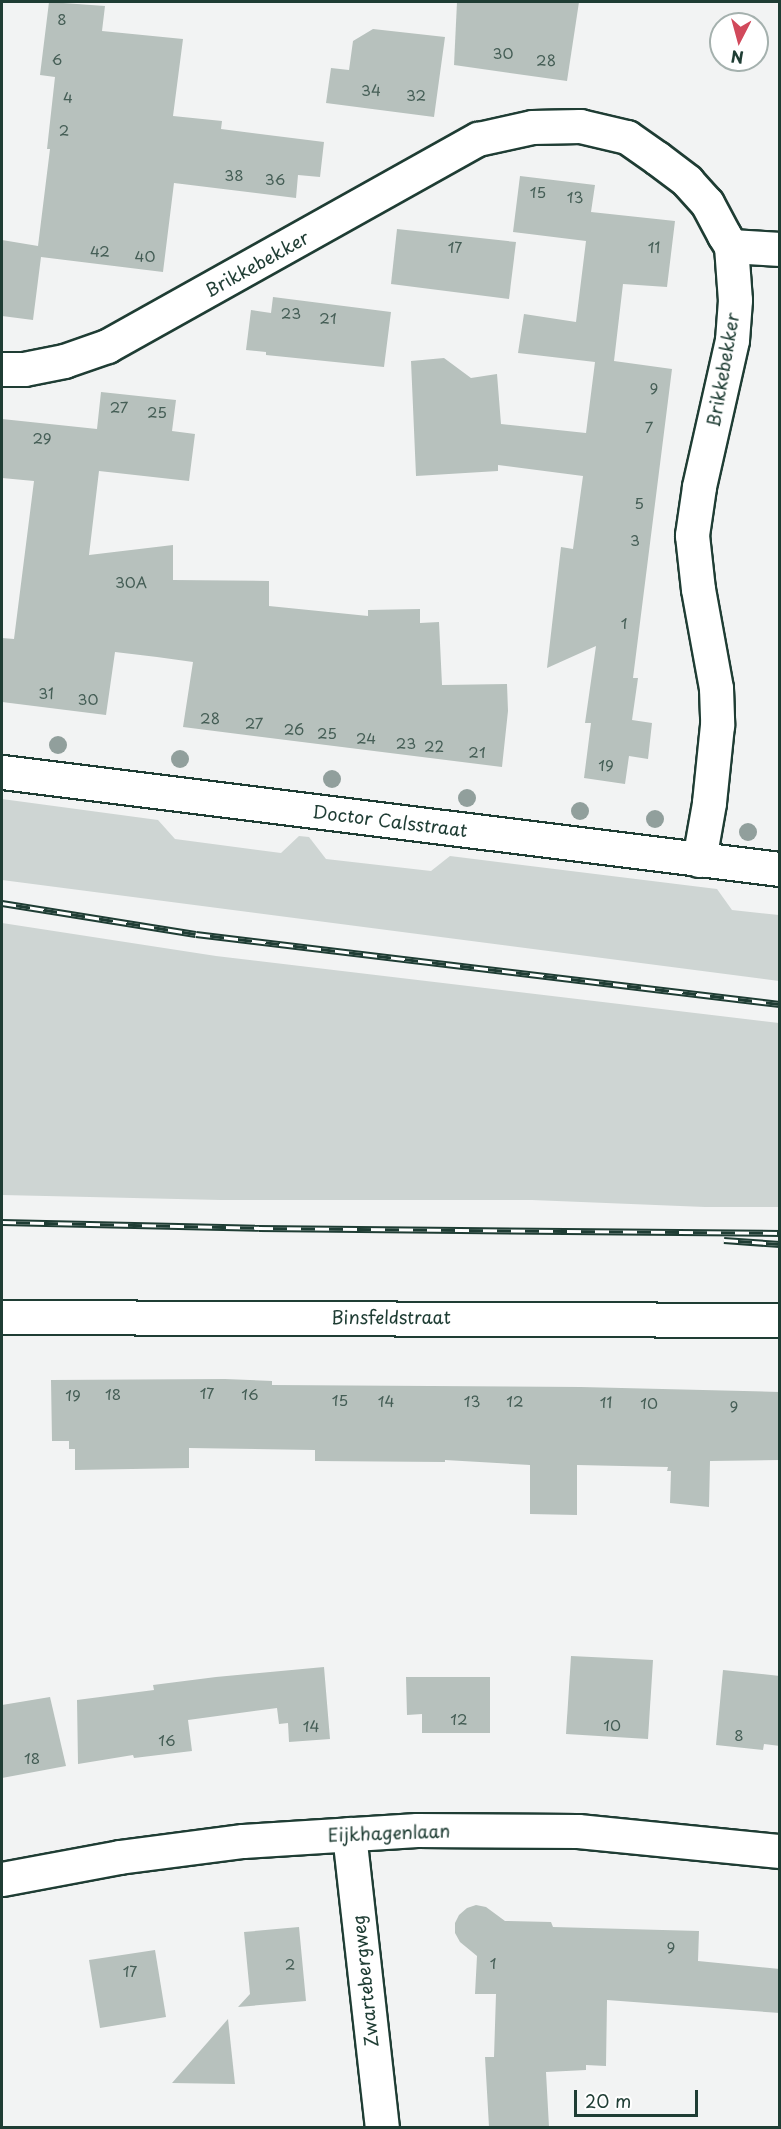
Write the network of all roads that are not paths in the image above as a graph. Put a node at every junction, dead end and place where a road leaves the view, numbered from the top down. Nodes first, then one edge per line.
1 (730, 246) junction
2 (780, 249) edge
3 (2, 369) edge
4 (2, 772) edge
5 (699, 860) junction
6 (780, 869) edge
7 (2, 1317) edge
8 (780, 1320) edge
9 (349, 1834) junction
10 (780, 1851) edge
11 (2, 1879) edge
12 (381, 2127) edge

1 - 2 street
1 - 3 street, Brikkebekker
1 - 5 street, Brikkebekker
4 - 5 street, Doctor Calsstraat
5 - 6 street, Doctor Calsstraat
7 - 8 street, Binsfeldstraat
9 - 10 street, Eijkhagenlaan
9 - 11 street, Eijkhagenlaan
9 - 12 street, Zwartebergweg

